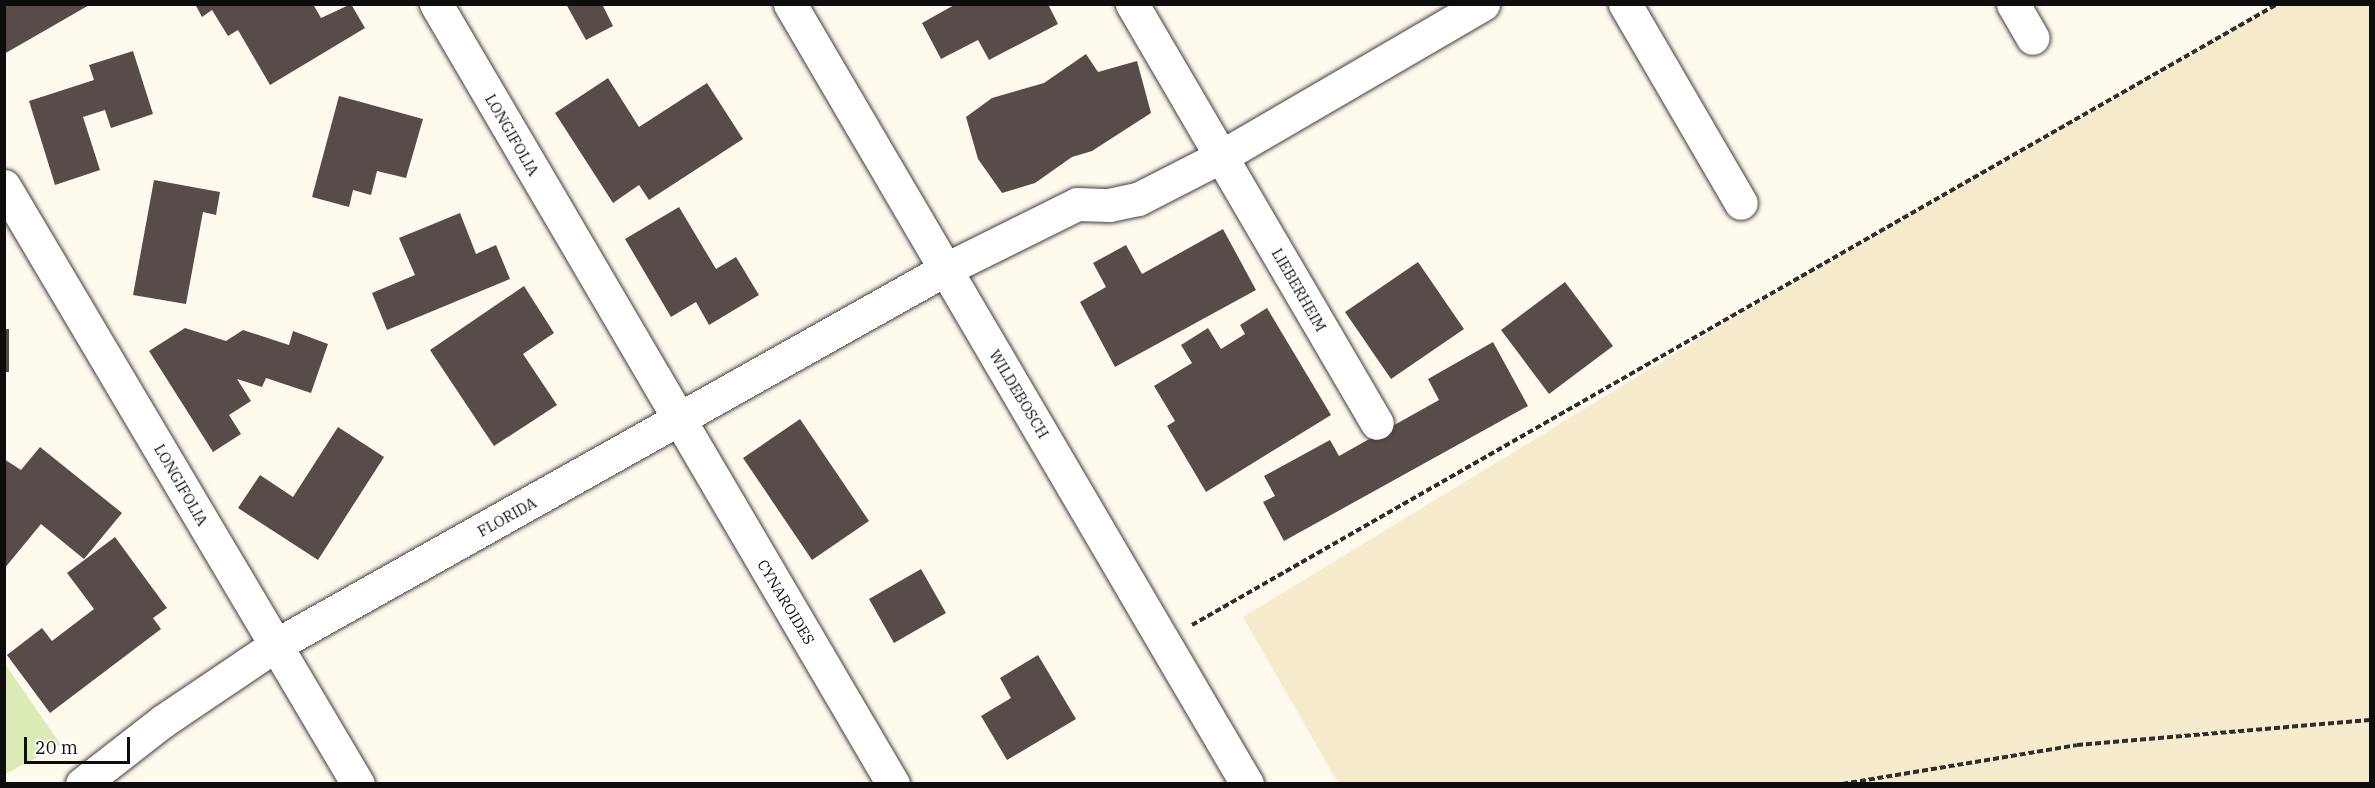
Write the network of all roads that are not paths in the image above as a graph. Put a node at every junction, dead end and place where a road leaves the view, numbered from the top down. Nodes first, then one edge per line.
1 (436, 4) edge
2 (790, 4) edge
3 (1132, 4) edge
4 (1483, 4) edge
5 (1625, 4) edge
6 (2013, 4) edge
7 (2033, 38) dead end
8 (1222, 156) junction
9 (4, 186) edge
10 (1741, 202) dead end
11 (944, 270) junction
12 (678, 422) junction
13 (1377, 423) dead end
14 (274, 646) junction
15 (82, 783) edge
16 (358, 783) edge
17 (893, 783) edge
18 (1247, 783) edge

1 - 12 street, LONGIFOLIA
2 - 11 street, WILDEBOSCH
3 - 8 street, LIEBERHEIM
4 - 8 street
5 - 10 street
6 - 7 street
8 - 11 street
8 - 13 street, LIEBERHEIM
9 - 14 street, LONGIFOLIA
11 - 12 street, FLORIDA
11 - 18 street, WILDEBOSCH
12 - 14 street, FLORIDA
12 - 17 street, CYNAROIDES
14 - 15 street, FLORIDA
14 - 16 street, LONGIFOLIA

